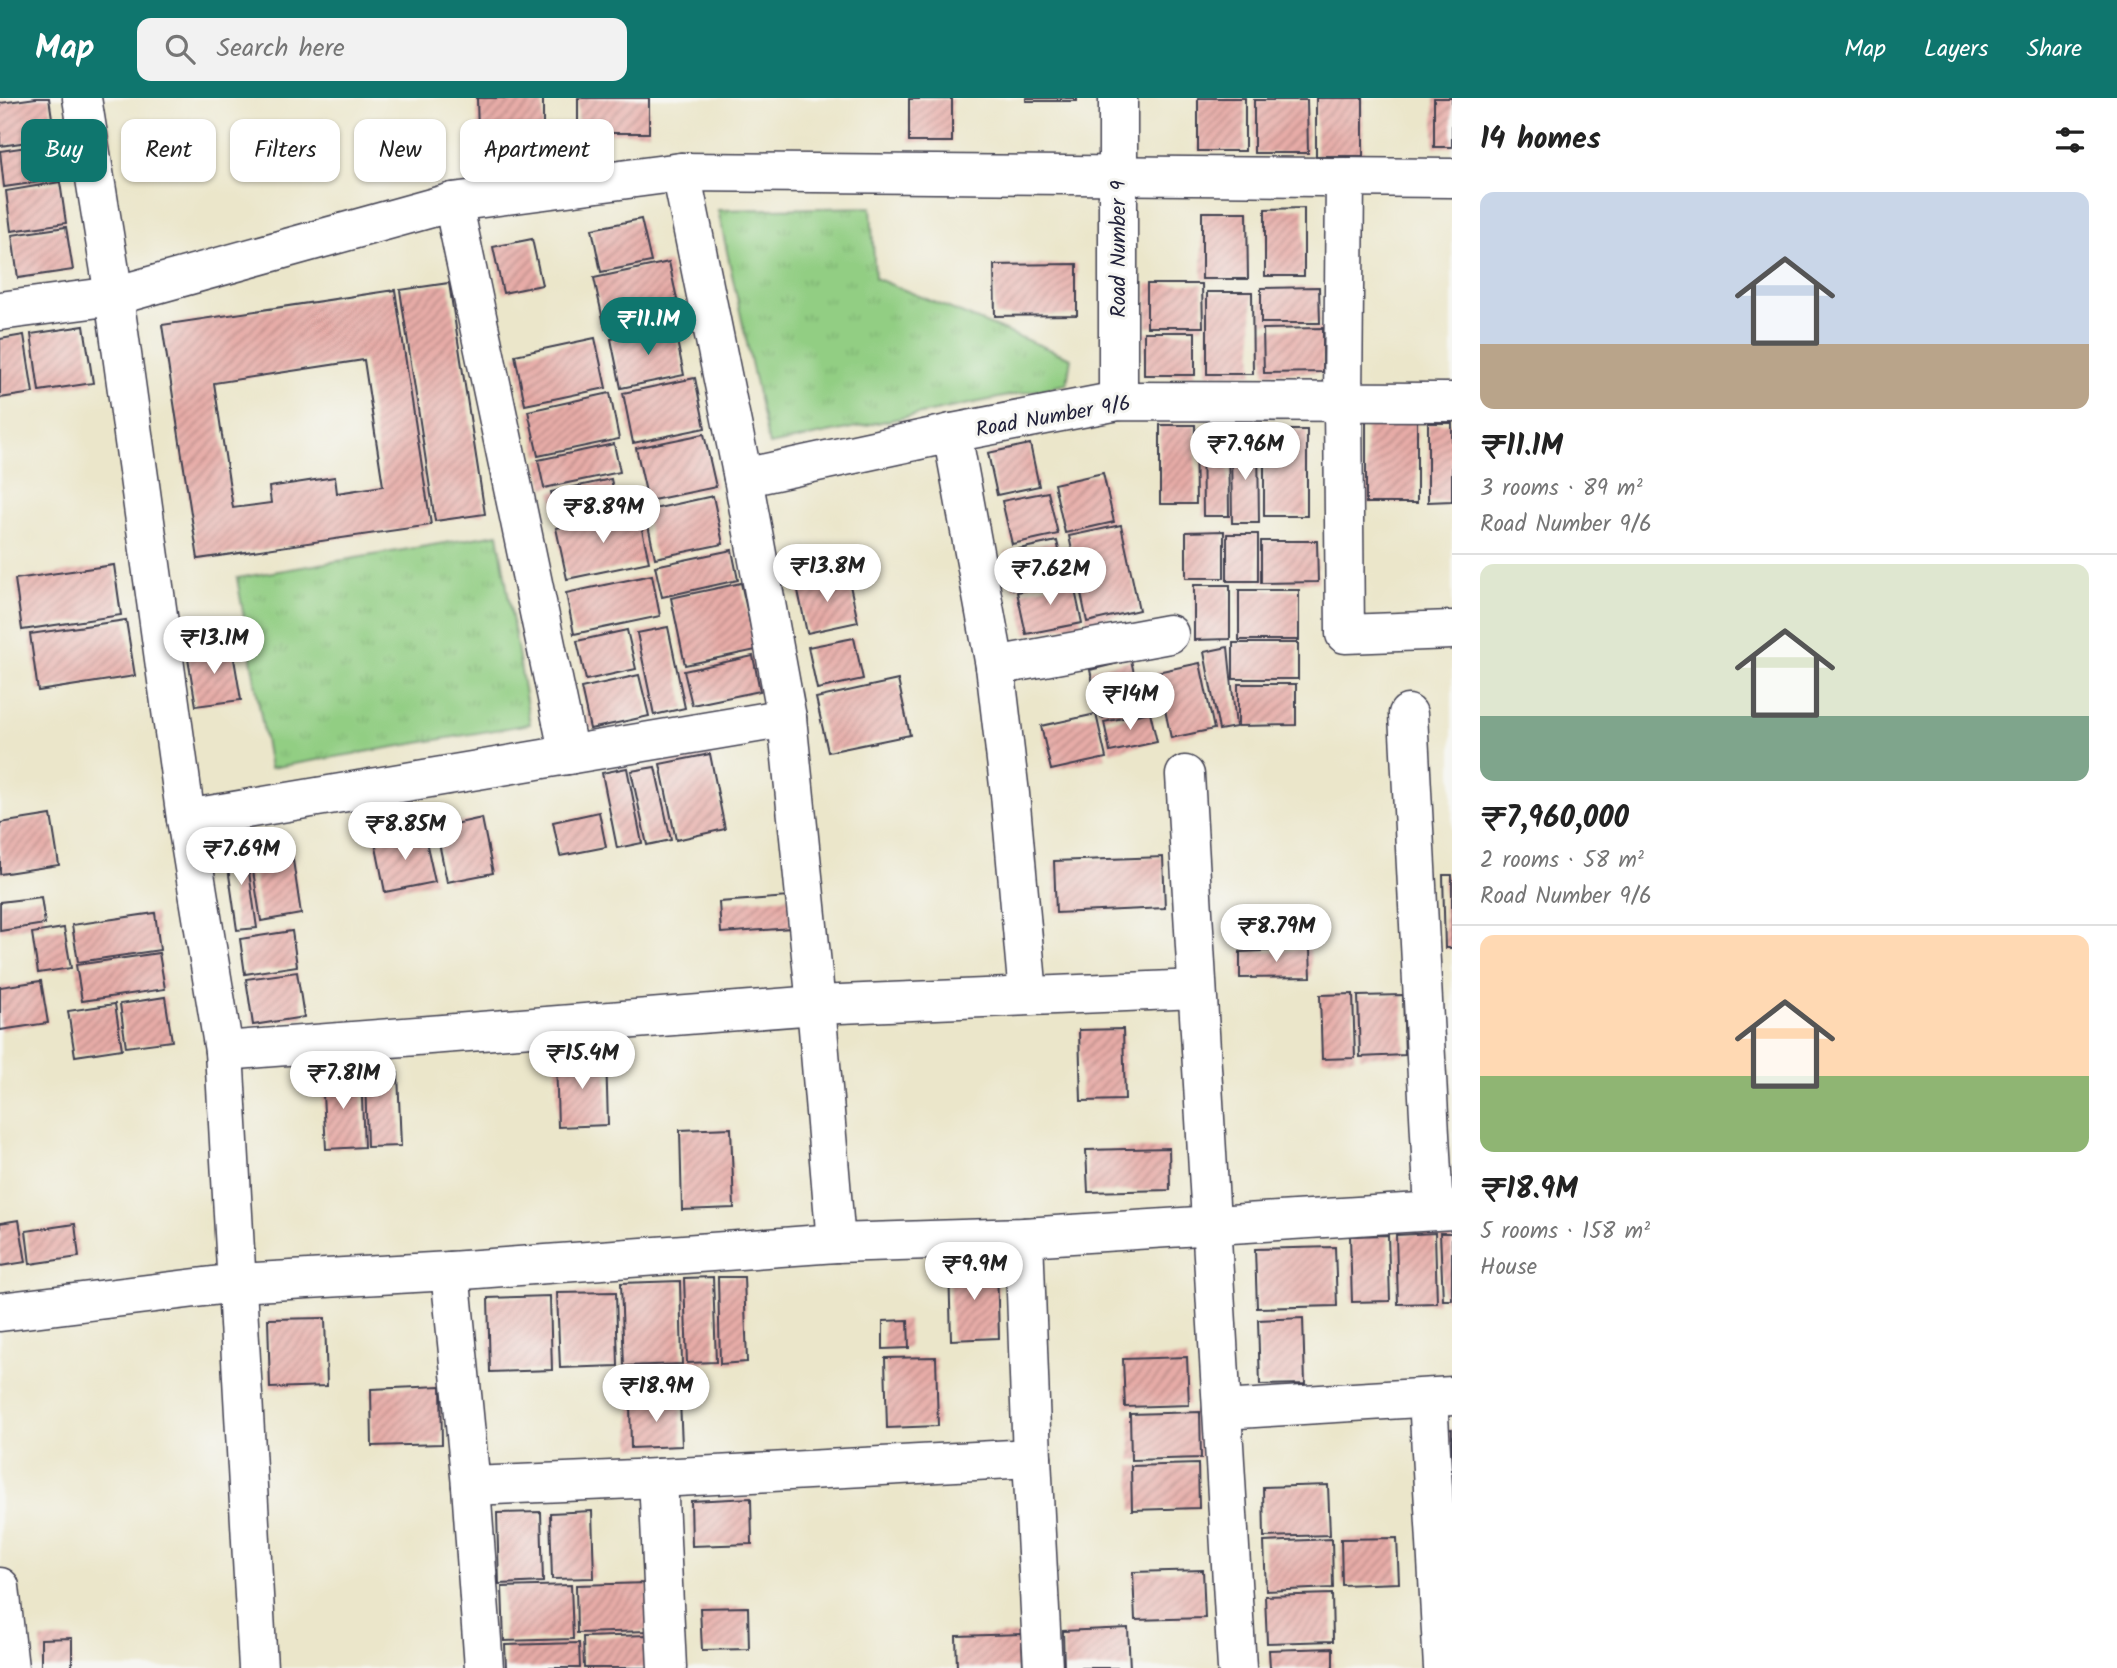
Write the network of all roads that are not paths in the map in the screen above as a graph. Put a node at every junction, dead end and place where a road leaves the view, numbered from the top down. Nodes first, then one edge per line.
1 (82, 98) edge
2 (1118, 98) edge
3 (681, 172) junction
4 (1118, 174) junction
5 (1345, 177) junction
6 (1452, 178) edge
7 (453, 202) junction
8 (114, 296) junction
9 (0, 311) edge
10 (1118, 401) junction
11 (1343, 402) junction
12 (1452, 402) edge
13 (952, 433) junction
14 (743, 478) junction
15 (1452, 630) edge
16 (1169, 634) dead end
17 (995, 666) junction
18 (1408, 714) dead end
19 (787, 718) junction
20 (569, 755) junction
21 (1185, 775) dead end
22 (186, 819) junction
23 (1437, 971) edge
24 (1197, 989) junction
25 (1027, 995) junction
26 (816, 1005) junction
27 (224, 1051) junction
28 (1443, 1210) edge
29 (1210, 1226) junction
30 (1024, 1237) junction
31 (836, 1242) junction
32 (450, 1271) junction
33 (237, 1283) junction
34 (0, 1312) edge
35 (1440, 1397) edge
36 (1222, 1410) junction
37 (1032, 1458) junction
38 (658, 1478) junction
39 (471, 1486) junction
40 (0, 1587) edge
41 (9, 1668) edge
42 (258, 1668) edge
43 (484, 1668) edge
44 (667, 1668) edge
45 (1043, 1668) edge
46 (1237, 1668) edge
47 (1443, 1668) edge

1 - 8 street
2 - 4 street, Road Number 9
3 - 4 street
3 - 7 street
3 - 14 street
4 - 5 street
4 - 10 street, Road Number 9
5 - 6 street
5 - 11 street
7 - 8 street
7 - 20 street
8 - 9 street
8 - 22 street
10 - 11 street, Road Number 9/6
10 - 13 street, Road Number 9/6
11 - 12 street, Road Number 9/6
11 - 15 street
13 - 14 street, Road Number 9/6
13 - 17 street
14 - 19 street
16 - 17 street
17 - 25 street
18 - 23 street
19 - 20 street
19 - 26 street
20 - 22 street
21 - 24 street
22 - 27 street
23 - 28 street
24 - 25 street
24 - 29 street
25 - 26 street
26 - 27 street
26 - 31 street
27 - 33 street
28 - 29 street
29 - 30 street
29 - 36 street
30 - 31 street
30 - 37 street
31 - 32 street
32 - 33 street
32 - 39 street
33 - 34 street
33 - 42 street
35 - 36 street
35 - 47 street
36 - 46 street
37 - 38 street
37 - 45 street
38 - 39 street
38 - 44 street
39 - 43 street
40 - 41 street

